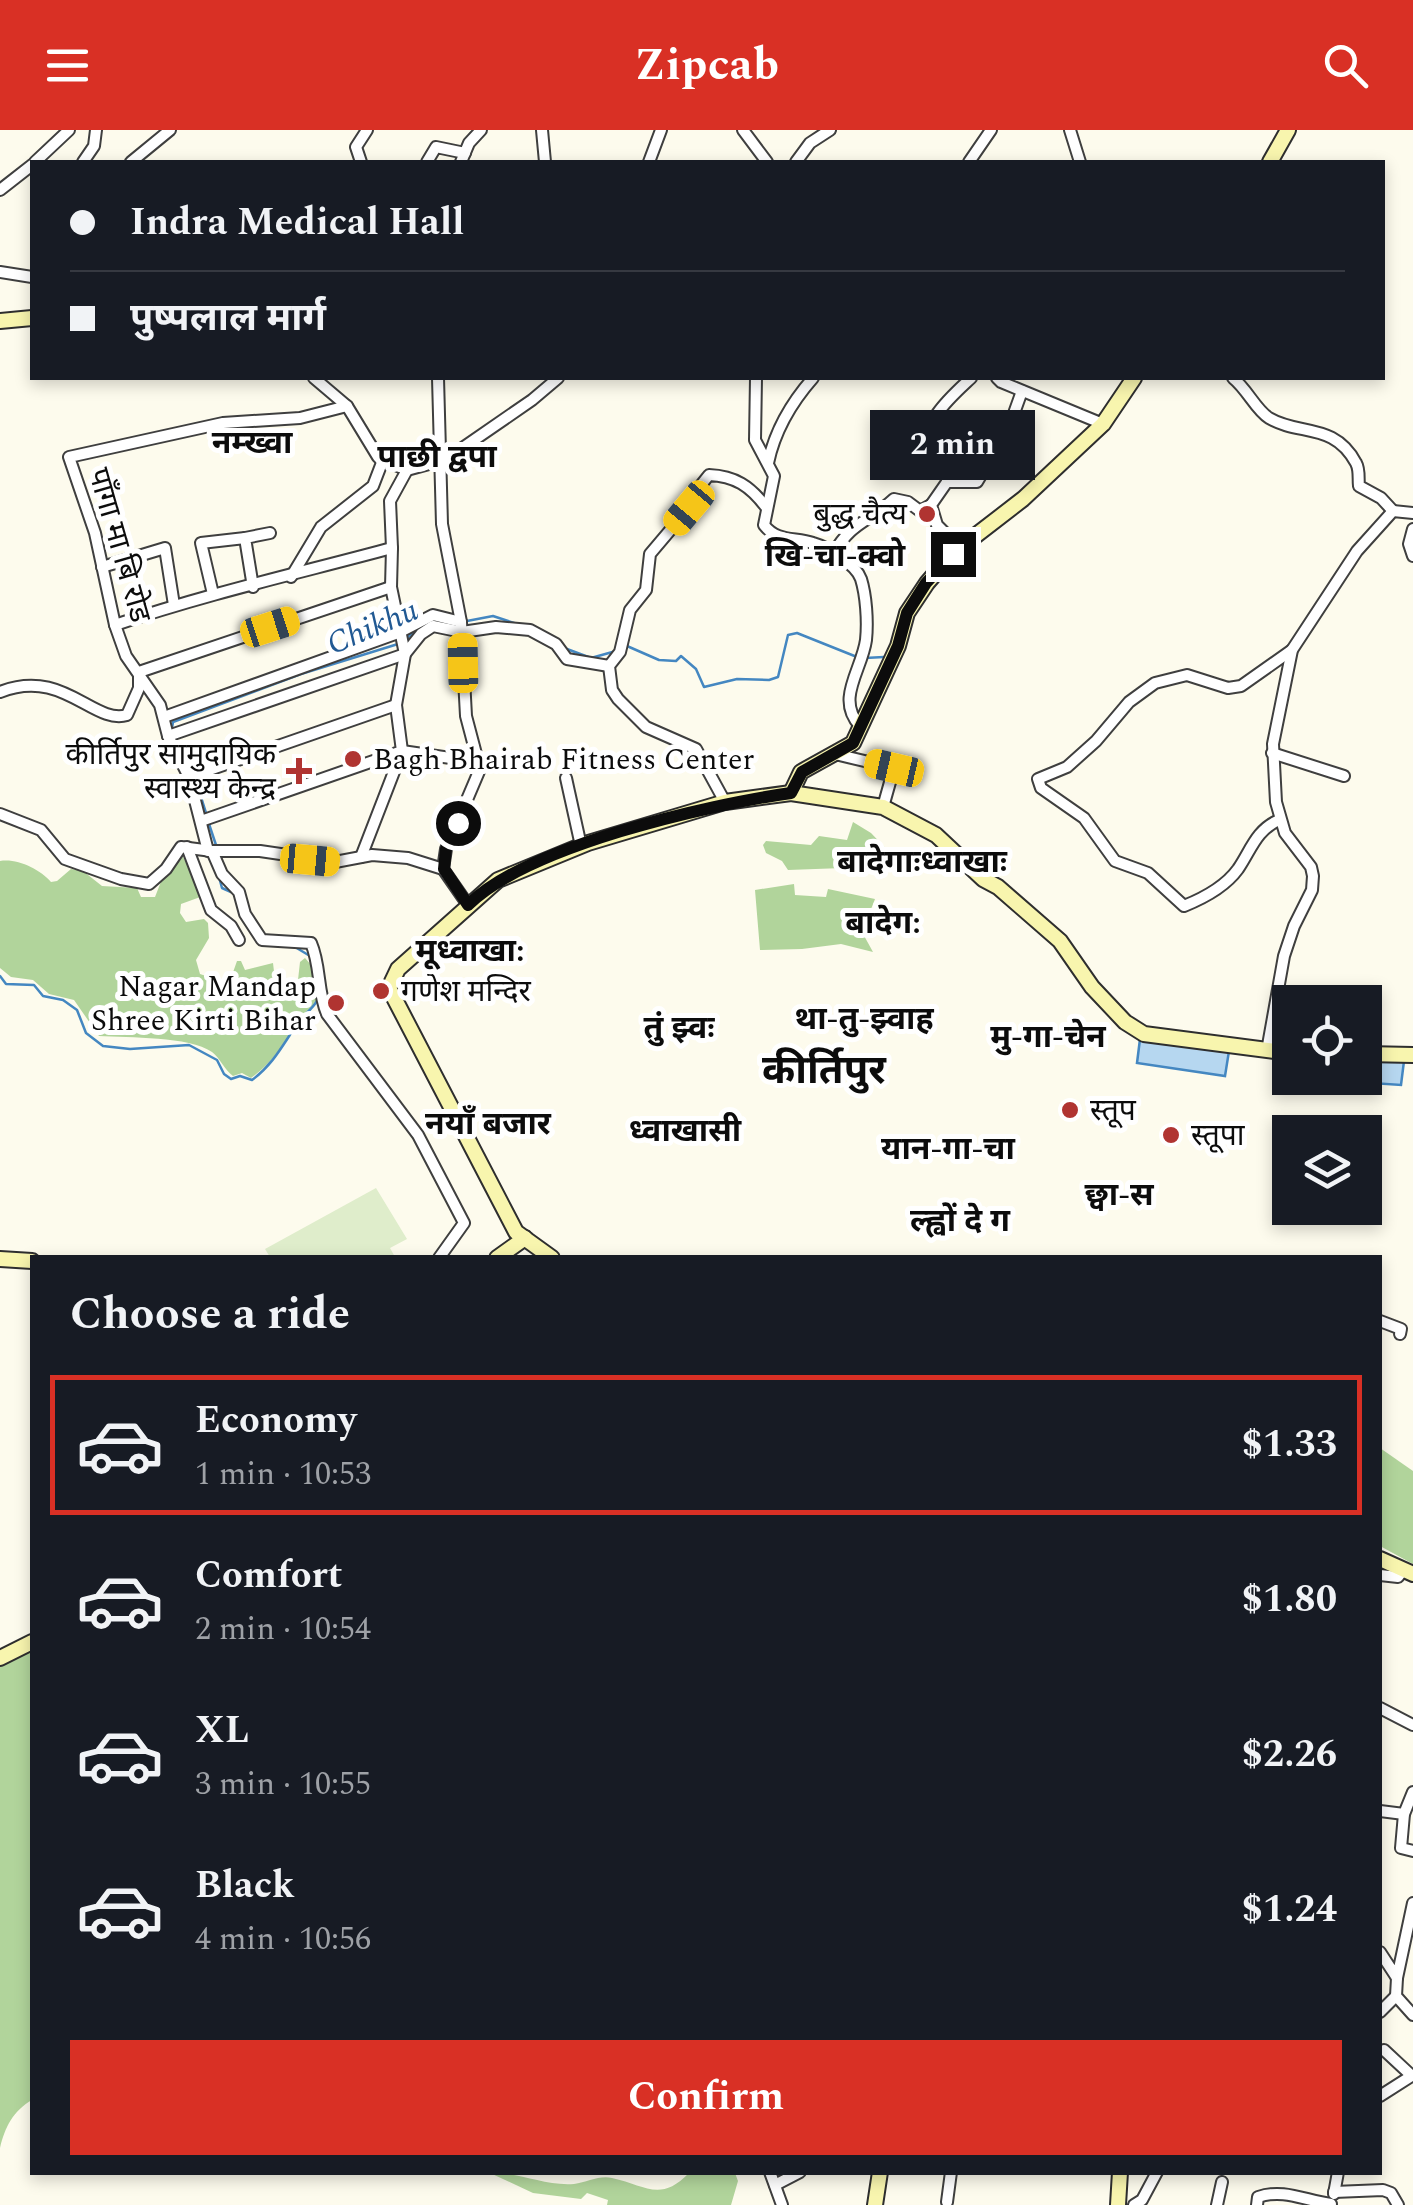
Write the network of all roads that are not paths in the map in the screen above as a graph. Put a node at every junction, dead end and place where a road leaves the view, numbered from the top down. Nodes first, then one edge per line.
1 (69, 130) edge
2 (96, 130) edge
3 (170, 130) edge
4 (367, 130) edge
5 (482, 130) edge
6 (542, 130) edge
7 (661, 130) edge
8 (743, 130) edge
9 (830, 130) edge
10 (991, 130) edge
11 (1070, 130) edge
12 (1288, 130) edge
13 (463, 158) edge
14 (38, 160) edge
15 (85, 160) edge
16 (134, 160) edge
17 (360, 160) edge
18 (427, 160) edge
19 (544, 160) edge
20 (649, 160) edge
21 (766, 160) edge
22 (797, 160) edge
23 (970, 160) edge
24 (1079, 160) edge
25 (1271, 160) edge
26 (30, 167) edge
27 (0, 190) edge
28 (0, 272) edge
29 (30, 277) edge
30 (30, 318) edge
31 (0, 321) edge
32 (316, 380) edge
33 (438, 380) edge
34 (555, 380) edge
35 (756, 380) edge
36 (811, 380) edge
37 (969, 380) edge
38 (1001, 380) edge
39 (1133, 380) edge
40 (1235, 380) edge
41 (1022, 390) junction
42 (347, 406) junction
43 (1104, 424) junction
44 (383, 460) junction
45 (440, 462) junction
46 (768, 463) junction
47 (408, 470) junction
48 (947, 482) junction
49 (931, 505) junction
50 (766, 507) junction
51 (1393, 510) junction
52 (1413, 513) edge
53 (1413, 529) edge
54 (270, 533) dead end
55 (246, 538) junction
56 (392, 548) junction
57 (960, 548) junction
58 (833, 554) junction
59 (1413, 556) edge
60 (102, 567) junction
61 (291, 577) junction
62 (254, 587) junction
63 (391, 588) junction
64 (213, 594) junction
65 (174, 605) junction
66 (115, 625) junction
67 (461, 628) junction
68 (403, 630) junction
69 (405, 650) junction
70 (1292, 650) junction
71 (609, 666) junction
72 (139, 672) junction
73 (277, 676) junction
74 (0, 692) edge
75 (285, 695) junction
76 (396, 706) junction
77 (164, 717) junction
78 (860, 726) junction
79 (168, 736) junction
80 (402, 751) junction
81 (1272, 753) junction
82 (834, 754) junction
83 (478, 762) junction
84 (1344, 776) dead end
85 (189, 777) junction
86 (566, 778) dead end
87 (791, 793) junction
88 (726, 802) junction
89 (883, 807) junction
90 (0, 814) edge
91 (1279, 820) junction
92 (201, 822) junction
93 (580, 846) junction
94 (187, 847) junction
95 (210, 851) junction
96 (361, 858) junction
97 (444, 869) junction
98 (468, 905) junction
99 (238, 940) dead end
100 (1267, 1051) junction
101 (1272, 1051) edge
102 (1382, 1054) edge
103 (1413, 1055) edge
104 (525, 1238) junction
105 (441, 1255) edge
106 (501, 1255) edge
107 (548, 1255) edge
108 (0, 1260) edge
109 (30, 1261) edge
110 (1382, 1322) edge
111 (1400, 1334) dead end
112 (1382, 1560) edge
113 (1410, 1574) edge
114 (1382, 1575) edge
115 (30, 1643) edge
116 (0, 1658) edge
117 (1382, 1709) edge
118 (1413, 1725) edge
119 (1413, 1792) edge
120 (1382, 1810) edge
121 (1404, 1814) junction
122 (1413, 1851) edge
123 (1413, 1903) edge
124 (1382, 1955) edge
125 (1396, 1978) junction
126 (1396, 1996) junction
127 (1382, 2010) edge
128 (1413, 2014) edge
129 (1384, 2050) dead end
130 (1412, 2075) edge
131 (1382, 2095) edge
132 (771, 2175) edge
133 (794, 2175) edge
134 (880, 2175) edge
135 (950, 2175) edge
136 (1120, 2175) edge
137 (1155, 2175) edge
138 (1337, 2175) edge
139 (1222, 2182) dead end
140 (774, 2185) junction
141 (1332, 2200) edge
142 (947, 2202) dead end
143 (1140, 2203) edge
144 (782, 2205) edge
145 (875, 2205) edge
146 (1118, 2205) edge
147 (1217, 2205) edge
148 (1256, 2205) edge
149 (1398, 2205) edge

1 - 14 street
2 - 15 street
3 - 16 street
4 - 17 street
5 - 13 street
6 - 19 street
7 - 20 street
8 - 21 street
9 - 22 street
10 - 23 street
11 - 24 street
12 - 25 street
13 - 18 street
26 - 27 street
28 - 29 street
30 - 31 street
32 - 42 street
33 - 45 street
34 - 45 street
35 - 46 street
36 - 46 street
37 - 48 street
38 - 41 street
39 - 43 street
40 - 51 street
41 - 43 street
41 - 48 street
42 - 44 street
42 - 60 street, पाँगा मा बि रोड
43 - 57 street
44 - 47 street
44 - 61 street
45 - 47 street
45 - 67 street
46 - 50 street
47 - 56 street
48 - 49 street
49 - 57 street
49 - 58 street
50 - 58 street
50 - 71 street
51 - 52 street
51 - 70 street
53 - 59 street
54 - 55 street
55 - 62 street
55 - 64 street
56 - 61 street
56 - 63 street
57 - 78 street
58 - 78 street
60 - 65 street
60 - 66 street, पाँगा मा बि रोड
61 - 62 street
62 - 64 street
63 - 68 street
63 - 72 street
64 - 65 street
65 - 66 street
66 - 72 street, पाँगा मा बि रोड
67 - 68 street
67 - 69 street
67 - 71 street
67 - 83 street
68 - 69 street
68 - 73 street
69 - 75 street
69 - 76 street
70 - 81 street
70 - 91 street
71 - 88 street
72 - 74 street
72 - 77 street, पाँगा मा बि रोड
73 - 75 street
73 - 77 street
75 - 79 street
76 - 80 street
76 - 85 street
77 - 79 street, पाँगा मा बि रोड
78 - 82 street
79 - 85 street, पाँगा मा बि रोड
80 - 83 street
80 - 92 street
80 - 96 street
81 - 84 street
81 - 91 street
82 - 87 street
82 - 89 street
83 - 97 street
85 - 92 street, पाँगा मा बि रोड
86 - 93 street
87 - 88 street
87 - 89 street
88 - 93 street
89 - 100 street
90 - 94 street
91 - 100 street
92 - 95 street, पाँगा मा बि रोड
93 - 98 street
94 - 95 street
94 - 99 street
95 - 96 street
95 - 105 street, पाँगा मा बि रोड
96 - 97 street
97 - 98 street
98 - 104 street
100 - 101 street
102 - 103 street
104 - 106 street
104 - 107 street
108 - 109 street
110 - 111 street
112 - 113 street
113 - 114 street
115 - 116 street
117 - 118 street
119 - 121 street
120 - 121 street
121 - 122 street
123 - 125 street
124 - 125 street
125 - 126 street
126 - 127 street
126 - 128 street
129 - 130 street
130 - 131 street
132 - 140 street
133 - 140 street
134 - 145 street
135 - 142 street
136 - 146 street
137 - 143 street
138 - 141 street
139 - 147 street
140 - 144 street
141 - 148 street
141 - 149 street

